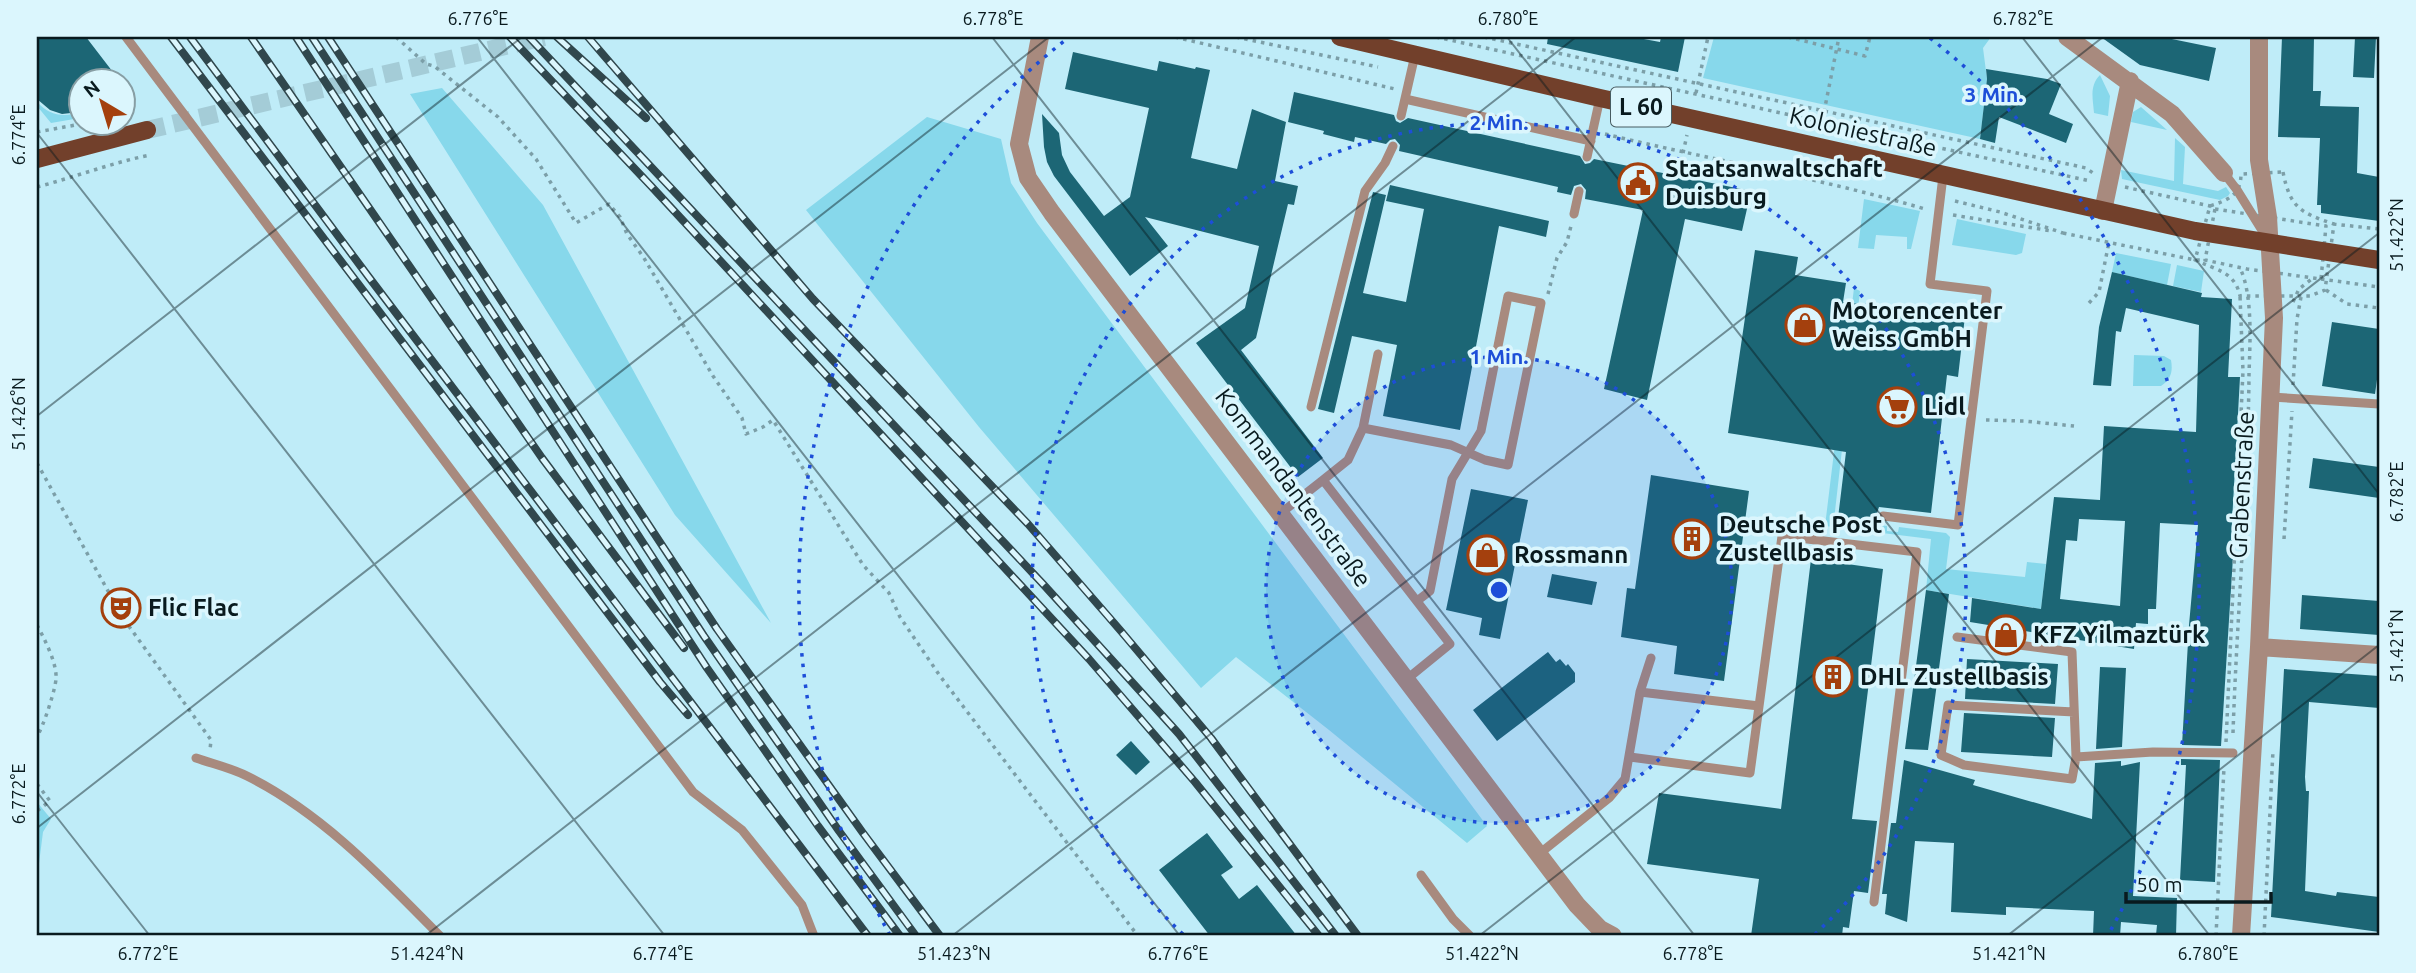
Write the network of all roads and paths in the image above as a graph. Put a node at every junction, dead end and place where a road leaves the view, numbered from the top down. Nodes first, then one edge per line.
1 (126, 37) edge
2 (396, 37) edge
3 (1040, 37) edge
4 (1175, 37) edge
5 (1342, 37) edge
6 (1436, 37) edge
7 (1484, 37) edge
8 (1708, 37) edge
9 (1788, 37) edge
10 (1839, 37) edge
11 (1870, 37) edge
12 (2067, 37) edge
13 (2259, 37) edge
14 (1405, 47) edge
15 (1836, 48) junction
16 (2130, 81) junction
17 (1698, 83) junction
18 (1696, 94) junction
19 (1405, 96) junction
20 (1601, 98) junction
21 (1824, 112) junction
22 (1401, 116) dead end
23 (1690, 118) junction
24 (66, 127) edge
25 (147, 130) tunnel mouth
26 (37, 132) edge
27 (1592, 136) junction
28 (1393, 146) dead end
29 (150, 155) dead end
30 (1587, 157) dead end
31 (37, 159) edge
32 (2224, 173) joint
33 (1943, 176) junction
34 (2109, 184) junction
35 (37, 187) edge
36 (1579, 191) dead end
37 (2215, 209) dead end
38 (2103, 211) junction
39 (1939, 213) junction
40 (1574, 214) joint
41 (2326, 226) dead end
42 (2379, 229) edge
43 (2109, 243) junction
44 (2270, 243) junction
45 (2205, 260) dead end
46 (2379, 260) edge
47 (2240, 268) dead end
48 (2321, 279) dead end
49 (2379, 287) edge
50 (2325, 290) dead end
51 (2240, 296) dead end
52 (1541, 303) junction
53 (2090, 303) dead end
54 (2379, 308) edge
55 (1378, 354) dead end
56 (2271, 397) junction
57 (2379, 404) edge
58 (1945, 405) dead end
59 (1311, 407) dead end
60 (1971, 419) junction
61 (2074, 426) dead end
62 (1363, 428) junction
63 (1468, 452) junction
64 (37, 463) edge
65 (1323, 480) junction
66 (1281, 513) junction
67 (1883, 516) dead end
68 (1417, 601) junction
69 (37, 625) edge
70 (1957, 637) dead end
71 (2259, 647) junction
72 (2379, 656) edge
73 (1651, 659) dead end
74 (1407, 679) junction
75 (1640, 692) junction
76 (1759, 706) junction
77 (2074, 712) junction
78 (37, 736) edge
79 (2229, 752) junction
80 (1630, 757) junction
81 (2076, 757) junction
82 (196, 758) dead end
83 (209, 762) junction
84 (2224, 764) dead end
85 (37, 784) edge
86 (37, 811) edge
87 (1539, 853) junction
88 (1421, 875) dead end
89 (1874, 902) dead end
90 (440, 936) edge
91 (814, 936) edge
92 (1138, 936) edge
93 (1470, 936) edge
94 (1613, 936) edge
95 (2216, 936) edge
96 (2241, 936) edge

1 - 91 lane
2 - 92 path
3 - 66 street, Kommandantenstraße
4 - 19 path
5 - 14 main road, Koloniestraße / L 60
6 - 18 path
7 - 17 path
8 - 17 path
9 - 15 path
10 - 15 path
11 - 15 path
12 - 16 street
13 - 44 street, Grabenstraße
14 - 19 lane
14 - 20 main road, Koloniestraße / L 60
15 - 21 path
16 - 32 street
16 - 34 street
17 - 18 path
17 - 21 path
18 - 23 path
18 - 34 path
19 - 22 lane
19 - 27 lane
20 - 23 main road, Koloniestraße / L 60
20 - 27 lane
21 - 34 path
23 - 33 main road, Koloniestraße / L 60
24 - 26 path
25 - 31 main road
27 - 30 lane
27 - 39 path
28 - 59 lane
29 - 35 path
32 - 44 lane
33 - 38 main road, Koloniestraße / L 60
33 - 39 lane
34 - 37 path
34 - 38 street
36 - 40 lane
38 - 44 main road, Koloniestraße / L 60
39 - 43 path
39 - 60 lane
40 - 52 path
41 - 42 path
43 - 45 path
43 - 53 path
44 - 46 main road, Koloniestraße / L 60
44 - 56 street, Grabenstraße
47 - 79 path
48 - 49 path
50 - 54 path
51 - 79 path
52 - 63 lane
52 - 63 lane
55 - 62 lane
56 - 57 lane
56 - 71 street, Grabenstraße
58 - 60 path
60 - 61 path
60 - 67 lane
62 - 63 lane
62 - 65 lane
63 - 68 lane
64 - 83 path
65 - 66 lane
65 - 68 lane
66 - 74 street, Kommandantenstraße
68 - 74 lane
69 - 78 path
70 - 77 lane
71 - 72 street
71 - 96 street, Grabenstraße
73 - 75 lane
74 - 87 street, Kommandantenstraße
75 - 76 lane
75 - 80 lane
76 - 80 lane
76 - 89 lane
77 - 81 lane
77 - 81 lane
79 - 81 lane
80 - 87 lane
82 - 83 lane
83 - 90 lane
84 - 95 path
85 - 86 path
87 - 94 street, Kommandantenstraße
88 - 93 lane

